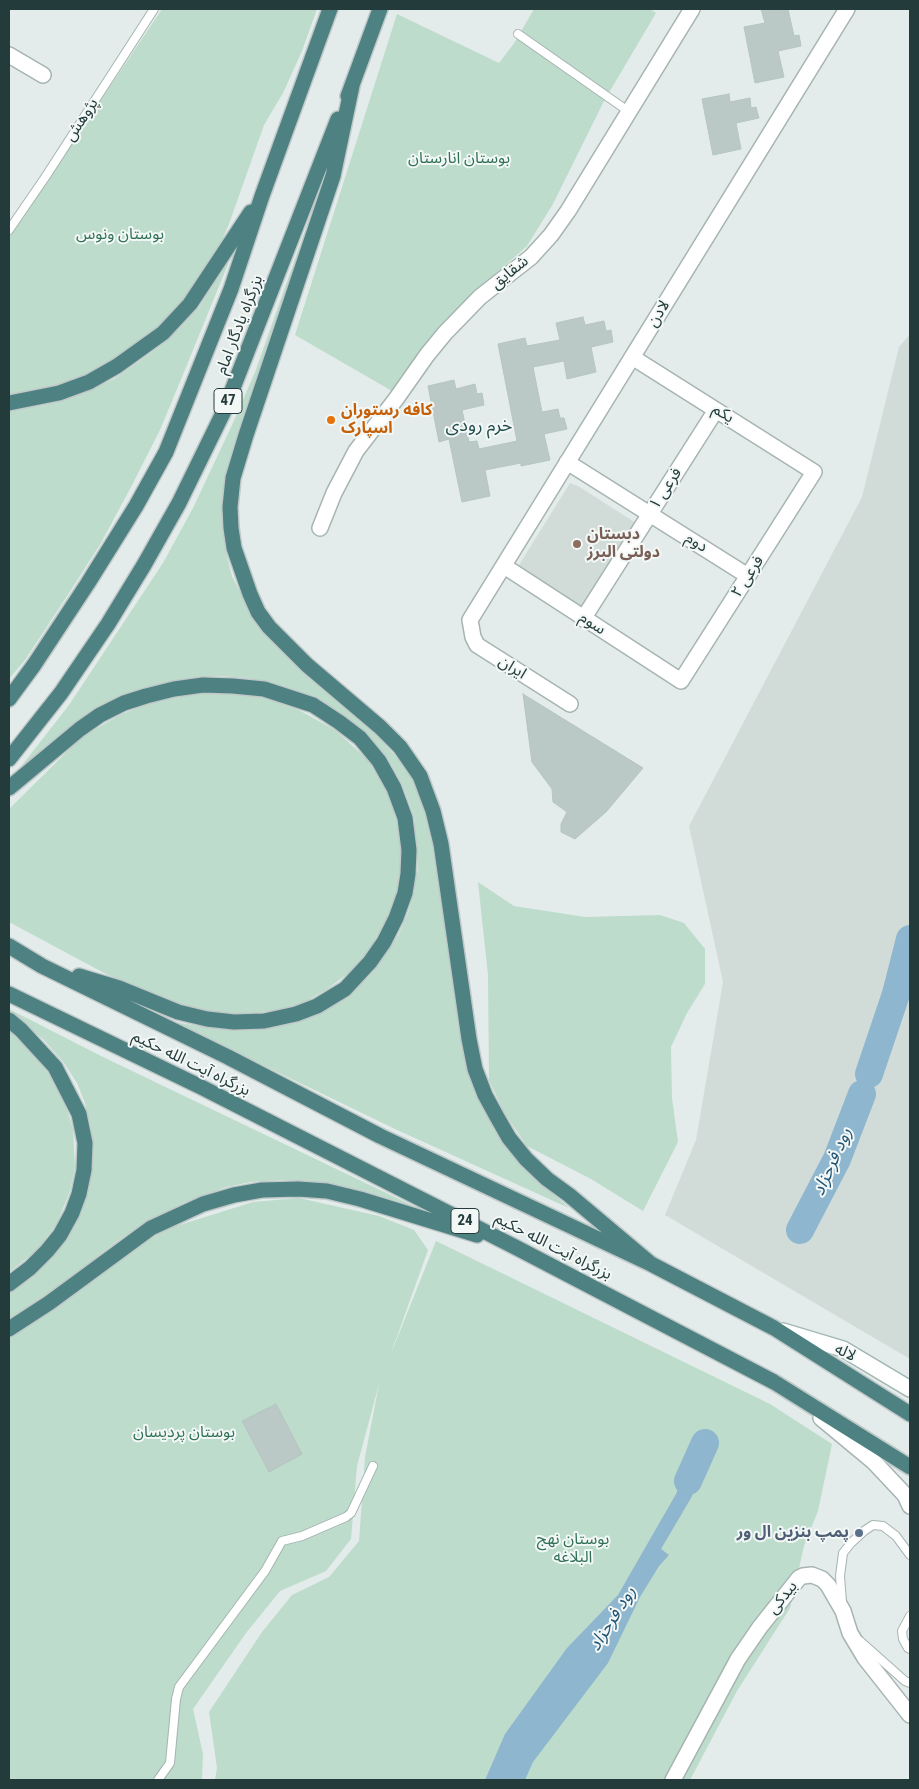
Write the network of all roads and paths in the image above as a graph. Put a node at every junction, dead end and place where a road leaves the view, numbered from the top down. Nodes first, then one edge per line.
1 (154, 9) edge
2 (330, 9) edge
3 (380, 9) edge
4 (692, 9) edge
5 (847, 9) edge
6 (518, 34) dead end
7 (9, 55) edge
8 (43, 75) dead end
9 (352, 86) junction
10 (628, 111) junction
11 (262, 196) junction
12 (9, 230) edge
13 (632, 357) junction
14 (9, 403) edge
15 (716, 410) junction
16 (567, 462) junction
17 (814, 472) joint
18 (650, 514) junction
19 (320, 528) dead end
20 (504, 566) junction
21 (748, 576) junction
22 (583, 619) junction
23 (470, 620) joint
24 (681, 681) joint
25 (9, 699) edge
26 (570, 704) dead end
27 (9, 759) edge
28 (9, 788) edge
29 (9, 946) edge
30 (42, 966) junction
31 (9, 994) edge
32 (9, 1020) edge
33 (517, 1248) junction
34 (650, 1264) junction
35 (9, 1284) edge
36 (9, 1328) edge
37 (774, 1328) junction
38 (774, 1382) junction
39 (910, 1389) edge
40 (910, 1414) edge
41 (373, 1466) dead end
42 (910, 1467) edge
43 (910, 1506) edge
44 (910, 1555) edge
45 (843, 1611) junction
46 (910, 1616) edge
47 (850, 1633) junction
48 (910, 1649) edge
49 (910, 1683) edge
50 (910, 1715) edge
51 (158, 1780) edge
52 (673, 1780) edge

1 - 12 lane, پژوهش
2 - 11 highway, بزرگراه یادگار امام / 47
3 - 9 highway, بزرگراه یادگار امام / 47
4 - 10 street, شقایق
5 - 13 street, لادن
6 - 10 lane
7 - 8 street
9 - 27 highway, بزرگراه یادگار امام / 47
9 - 34 highway
10 - 19 street, شقایق
11 - 14 highway
11 - 25 highway, بزرگراه یادگار امام / 47
13 - 15 street, یکم
13 - 16 street, لادن
15 - 17 street, یکم
15 - 18 street, فرعی ۱
16 - 18 street, دوم
16 - 20 street, لادن
17 - 21 street, فرعی ۲
18 - 21 street, دوم
18 - 22 street, فرعی ۱
20 - 22 street, سوم
20 - 23 street, لادن
21 - 24 street, فرعی ۲
22 - 24 street, سوم
23 - 26 street, ایران
28 - 30 highway
29 - 30 highway, بزرگراه آیت الله حکیم
30 - 34 highway, بزرگراه آیت الله حکیم
31 - 33 highway, بزرگراه آیت الله حکیم / 24
32 - 35 highway
33 - 36 highway
33 - 38 highway, بزرگراه آیت الله حکیم / 24
34 - 37 highway, بزرگراه آیت الله حکیم
37 - 39 street, لاله
37 - 40 highway, بزرگراه آیت الله حکیم
38 - 42 highway, بزرگراه آیت الله حکیم / 24
38 - 43 street
41 - 51 lane
44 - 45 lane
45 - 47 street, بیدکی
45 - 52 street, بیدکی
46 - 48 lane
47 - 49 lane
47 - 50 street, بیدکی

